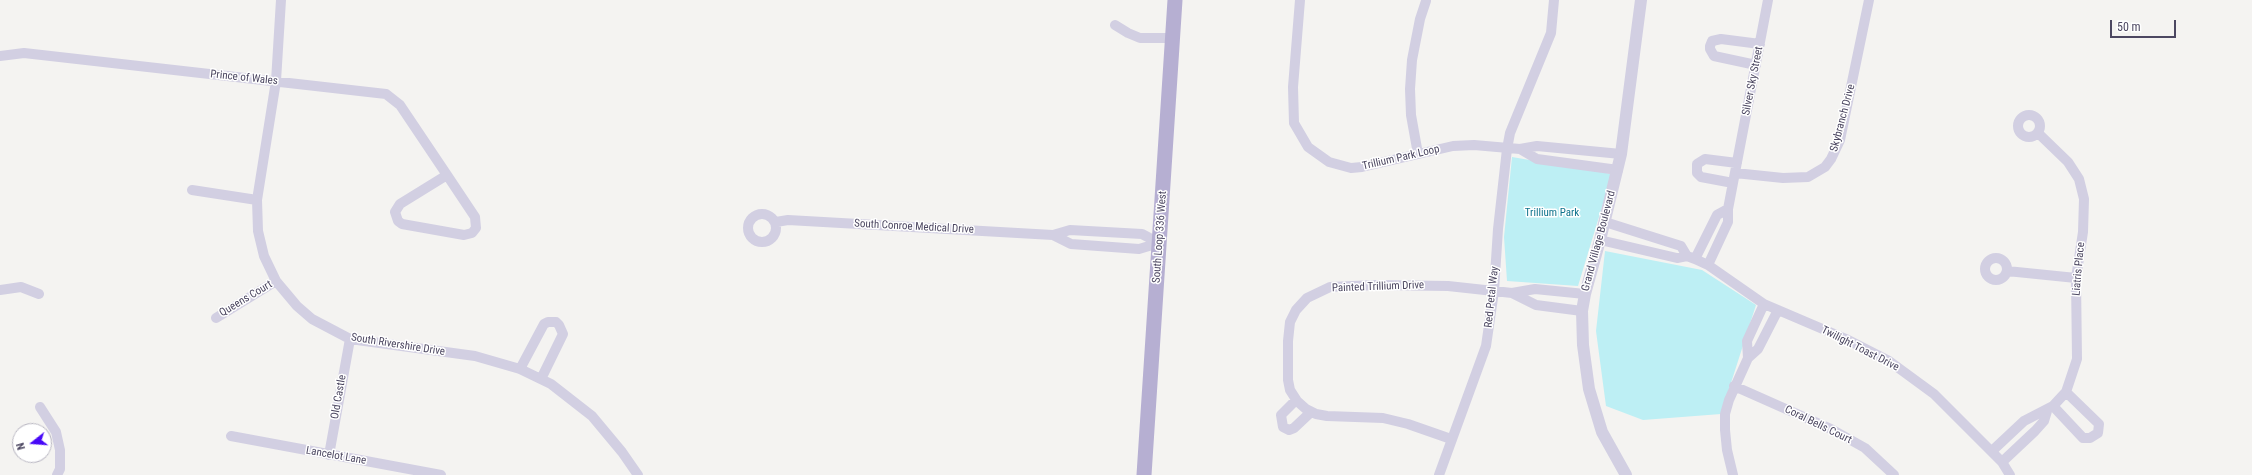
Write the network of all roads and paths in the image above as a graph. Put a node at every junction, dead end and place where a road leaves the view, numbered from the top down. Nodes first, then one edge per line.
1 (281, 0) edge
2 (1175, 0) edge
3 (1300, 0) edge
4 (1554, 0) edge
5 (1641, 0) edge
6 (1768, 0) edge
7 (1869, 0) edge
8 (1426, 1) edge
9 (1116, 25) dead end
10 (1173, 38) junction
11 (1760, 44) junction
12 (0, 56) edge
13 (1756, 65) junction
14 (276, 81) junction
15 (2038, 133) dead end
16 (1507, 149) junction
17 (1520, 149) junction
18 (1418, 154) junction
19 (1621, 154) junction
20 (1736, 168) junction
21 (1618, 170) junction
22 (447, 175) junction
23 (1733, 183) junction
24 (192, 190) dead end
25 (257, 200) junction
26 (1728, 209) junction
27 (776, 222) dead end
28 (1604, 222) junction
29 (1053, 235) junction
30 (1600, 240) junction
31 (1159, 243) junction
32 (1691, 257) junction
33 (1708, 265) junction
34 (2007, 271) dead end
35 (2076, 278) junction
36 (276, 281) junction
37 (0, 290) edge
38 (1494, 291) junction
39 (1512, 293) junction
40 (39, 294) dead end
41 (1585, 294) junction
42 (1764, 304) junction
43 (1778, 310) junction
44 (1582, 311) junction
45 (216, 318) dead end
46 (350, 339) junction
47 (1748, 358) junction
48 (520, 370) junction
49 (541, 379) junction
50 (1734, 386) junction
51 (2066, 392) junction
52 (1296, 400) junction
53 (40, 408) dead end
54 (2050, 409) junction
55 (1311, 412) junction
56 (231, 436) dead end
57 (1452, 439) junction
58 (1992, 451) junction
59 (329, 455) junction
60 (2002, 462) junction
61 (57, 475) edge
62 (441, 475) edge
63 (638, 475) edge
64 (1144, 475) edge
65 (1439, 475) edge
66 (1626, 475) edge
67 (1733, 475) edge
68 (1894, 475) edge
69 (2010, 475) edge

1 - 14 street, South Rivershire Drive
2 - 10 main road, South Loop 336 West
3 - 18 street, Trillium Park Loop
4 - 16 street
5 - 19 street, Grand Village Boulevard
6 - 11 street, Silver Sky Street
7 - 20 street, Skybranch Drive
8 - 18 street
9 - 10 street
10 - 31 main road, South Loop 336 West
11 - 13 street, Silver Sky Street
11 - 13 street
12 - 14 street, Prince of Wales
13 - 20 street, Silver Sky Street
14 - 22 street, Prince of Wales
14 - 25 street, South Rivershire Drive
15 - 35 street, Liatris Place
16 - 17 street, Trillium Park Loop
16 - 18 street, Trillium Park Loop
16 - 38 street, Red Petal Way
17 - 19 street, Trillium Park Loop
17 - 21 street
19 - 21 street, Grand Village Boulevard
20 - 23 street, Silver Sky Street
20 - 23 street
21 - 28 street, Grand Village Boulevard
22 - 22 street, Prince of Wales
23 - 26 street, Silver Sky Street
24 - 25 street
25 - 36 street, South Rivershire Drive
26 - 32 street
26 - 33 street, Silver Sky Street
27 - 29 street, South Conroe Medical Drive
28 - 30 street, Grand Village Boulevard
28 - 32 street, Twilight Toast Drive
29 - 31 street, South Conroe Medical Drive
29 - 31 street, South Conroe Medical Drive
30 - 32 street, Twilight Toast Drive
30 - 41 street, Grand Village Boulevard
31 - 64 main road, South Loop 336 West
32 - 33 street, Twilight Toast Drive
33 - 42 street, Twilight Toast Drive
34 - 35 street
35 - 51 street, Liatris Place
36 - 45 street, Queens Court
36 - 46 street, South Rivershire Drive
37 - 40 street
38 - 39 street, Painted Trillium Drive
38 - 52 street, Painted Trillium Drive
38 - 57 street, Red Petal Way
39 - 41 street, Painted Trillium Drive
39 - 44 street, Painted Trillium Drive
41 - 44 street, Grand Village Boulevard
42 - 43 street, Twilight Toast Drive
42 - 47 street
43 - 47 street
43 - 58 street, Twilight Toast Drive
44 - 66 street, Grand Village Boulevard
46 - 48 street, South Rivershire Drive
46 - 59 street, Old Castle
47 - 50 street
48 - 49 street, South Rivershire Drive
48 - 49 street
49 - 63 street, South Rivershire Drive
50 - 67 street
50 - 68 street, Coral Bells Court
51 - 54 street, Liatris Place
51 - 54 street
52 - 55 street, Painted Trillium Drive
52 - 55 street
53 - 61 street
54 - 58 street, Liatris Place
54 - 60 street, Liatris Place
55 - 57 street, Painted Trillium Drive
56 - 59 street, Lancelot Lane
57 - 65 street, Red Petal Way
58 - 60 street, Twilight Toast Drive
59 - 62 street, Lancelot Lane
60 - 69 street, Twilight Toast Drive

